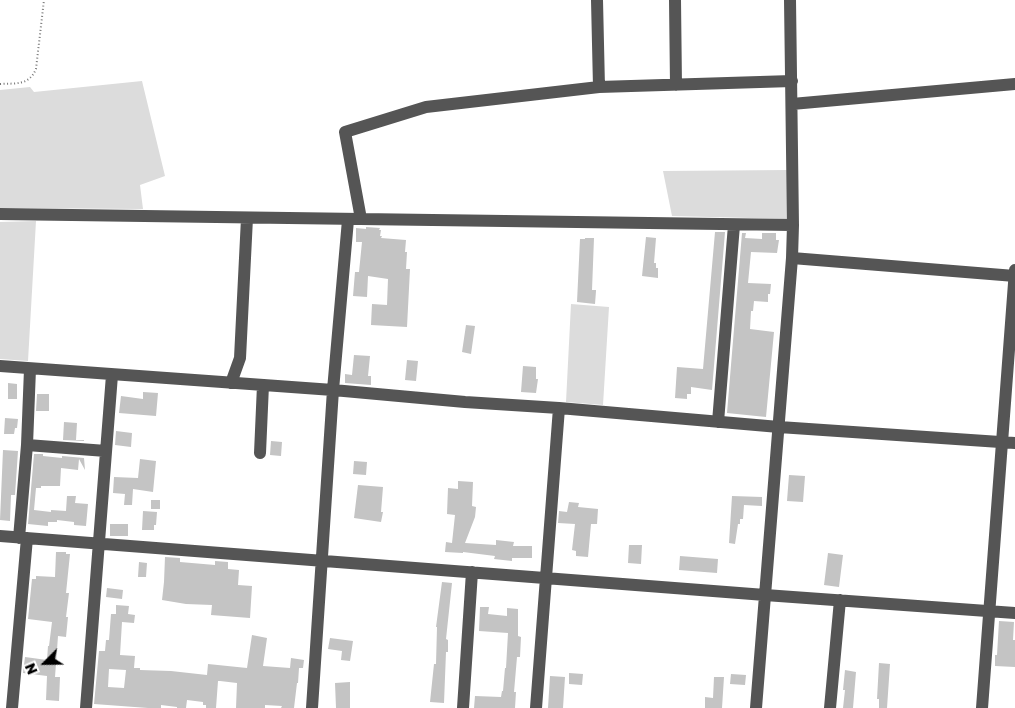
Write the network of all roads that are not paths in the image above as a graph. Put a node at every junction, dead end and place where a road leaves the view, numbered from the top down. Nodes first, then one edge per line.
1 (597, 0) edge
2 (675, 0) edge
3 (790, 0) edge
4 (792, 81) junction
5 (1015, 84) edge
6 (676, 85) junction
7 (599, 87) junction
8 (792, 104) junction
9 (0, 214) edge
10 (247, 218) junction
11 (355, 219) junction
12 (734, 225) junction
13 (794, 225) junction
14 (792, 258) junction
15 (1015, 270) edge
16 (1015, 276) edge
17 (0, 366) edge
18 (30, 369) junction
19 (112, 375) junction
20 (231, 383) junction
21 (263, 385) junction
22 (332, 390) junction
23 (559, 408) junction
24 (718, 422) junction
25 (779, 426) junction
26 (1009, 442) edge
27 (27, 445) junction
28 (106, 451) junction
29 (260, 453) dead end
30 (0, 536) edge
31 (23, 538) junction
32 (99, 544) junction
33 (321, 560) junction
34 (472, 572) junction
35 (545, 578) junction
36 (765, 595) junction
37 (840, 600) junction
38 (989, 611) junction
39 (1015, 613) edge
40 (0, 707) edge
41 (13, 708) edge
42 (86, 708) edge
43 (312, 708) edge
44 (463, 708) edge
45 (536, 708) edge
46 (756, 708) edge
47 (830, 708) edge
48 (982, 708) edge

1 - 7 street
2 - 6 street
3 - 4 street
4 - 6 street
4 - 8 street
5 - 8 street
6 - 7 street
7 - 11 street
8 - 13 street
9 - 10 street
10 - 11 street
10 - 20 street
11 - 12 street
11 - 22 street
12 - 13 street
12 - 24 street
13 - 14 street
14 - 16 street
14 - 25 street
15 - 16 street
16 - 26 street
17 - 18 street
18 - 19 street
18 - 27 street
19 - 20 street
19 - 28 street
20 - 21 street
21 - 22 street
21 - 29 street
22 - 23 street
22 - 33 street
23 - 24 street
23 - 35 street
24 - 25 street
25 - 26 street
25 - 36 street
26 - 38 street
27 - 28 street
27 - 31 street
28 - 32 street
30 - 31 street
31 - 32 street
31 - 41 street
32 - 33 street
32 - 42 street
33 - 34 street
33 - 43 street
34 - 35 street
34 - 44 street
35 - 36 street
35 - 45 street
36 - 37 street
36 - 46 street
37 - 38 street
37 - 47 street
38 - 39 street
38 - 48 street
40 - 41 street

